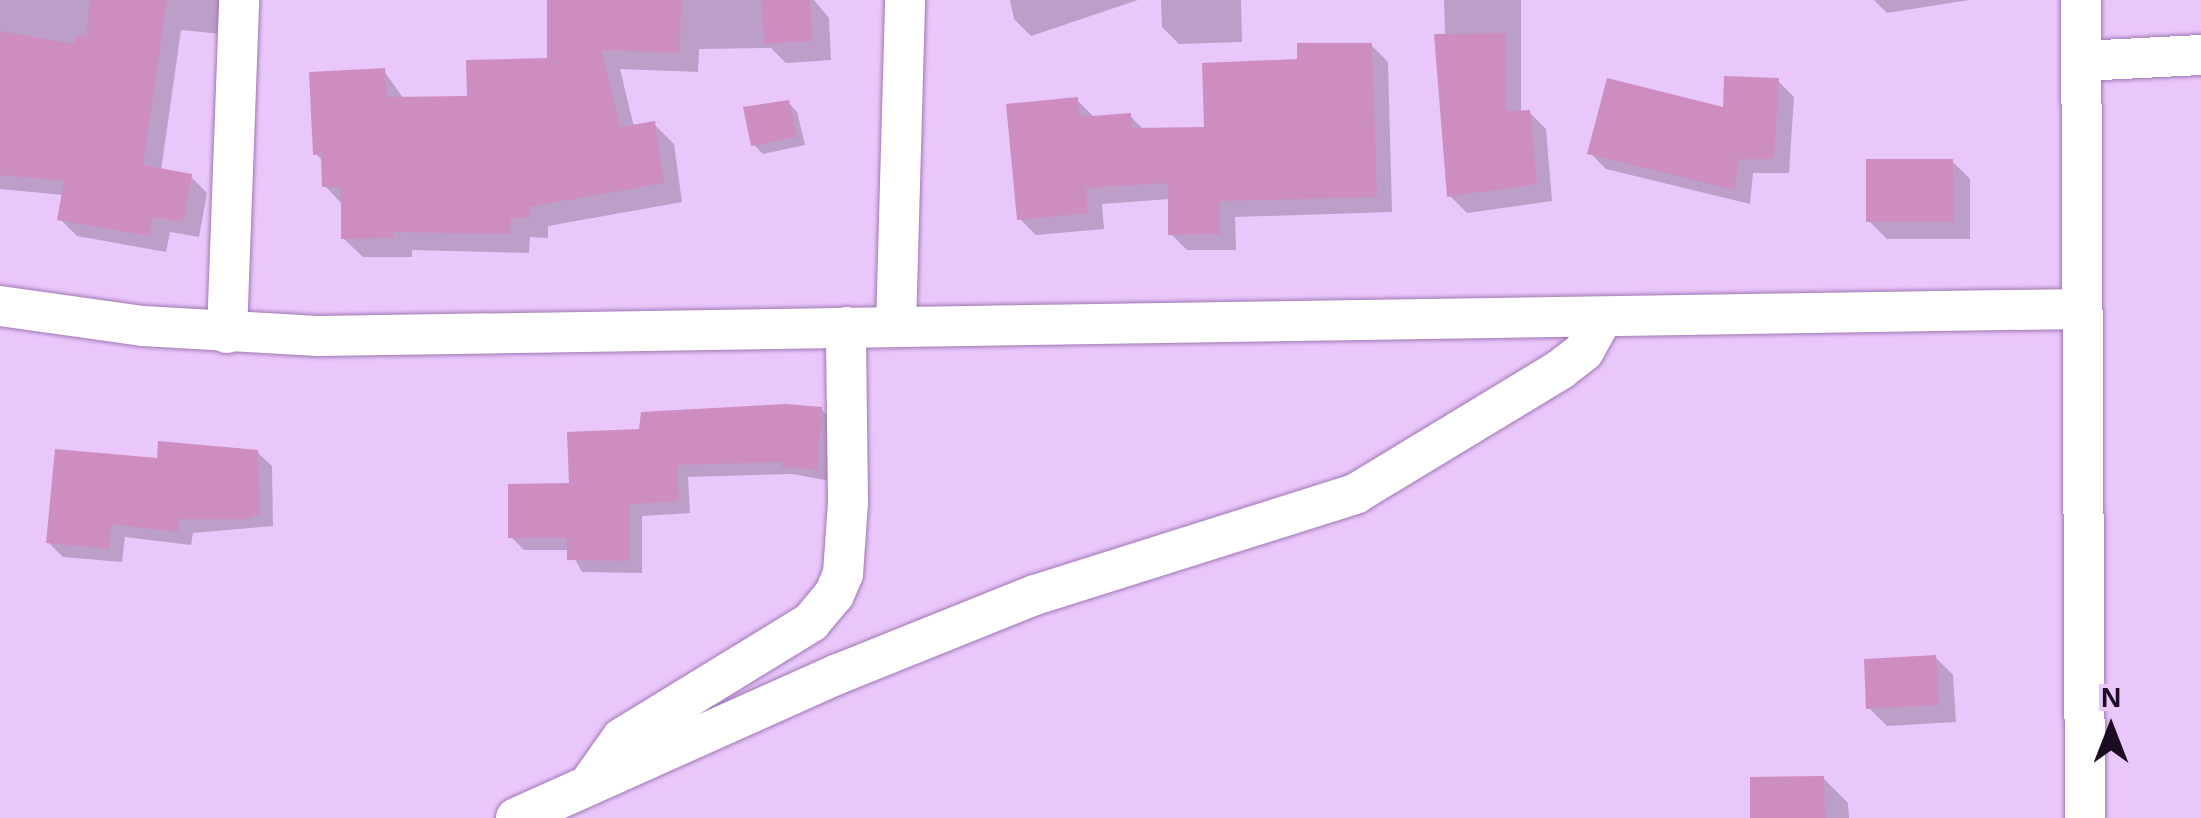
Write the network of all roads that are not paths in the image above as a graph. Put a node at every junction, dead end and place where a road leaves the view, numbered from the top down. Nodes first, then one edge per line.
1 (239, 0) edge
2 (905, 0) edge
3 (2081, 0) edge
4 (2201, 55) edge
5 (2082, 60) junction
6 (0, 306) edge
7 (2080, 309) junction
8 (1602, 317) junction
9 (846, 327) junction
10 (896, 327) junction
11 (227, 334) junction
12 (590, 783) junction
13 (516, 818) edge
14 (2085, 818) edge

1 - 11 street
2 - 10 street
3 - 5 street
4 - 5 street
5 - 7 street
6 - 11 street
7 - 8 street
7 - 14 street
8 - 10 street
8 - 12 street
9 - 10 street
9 - 11 street
9 - 12 street
12 - 13 street

